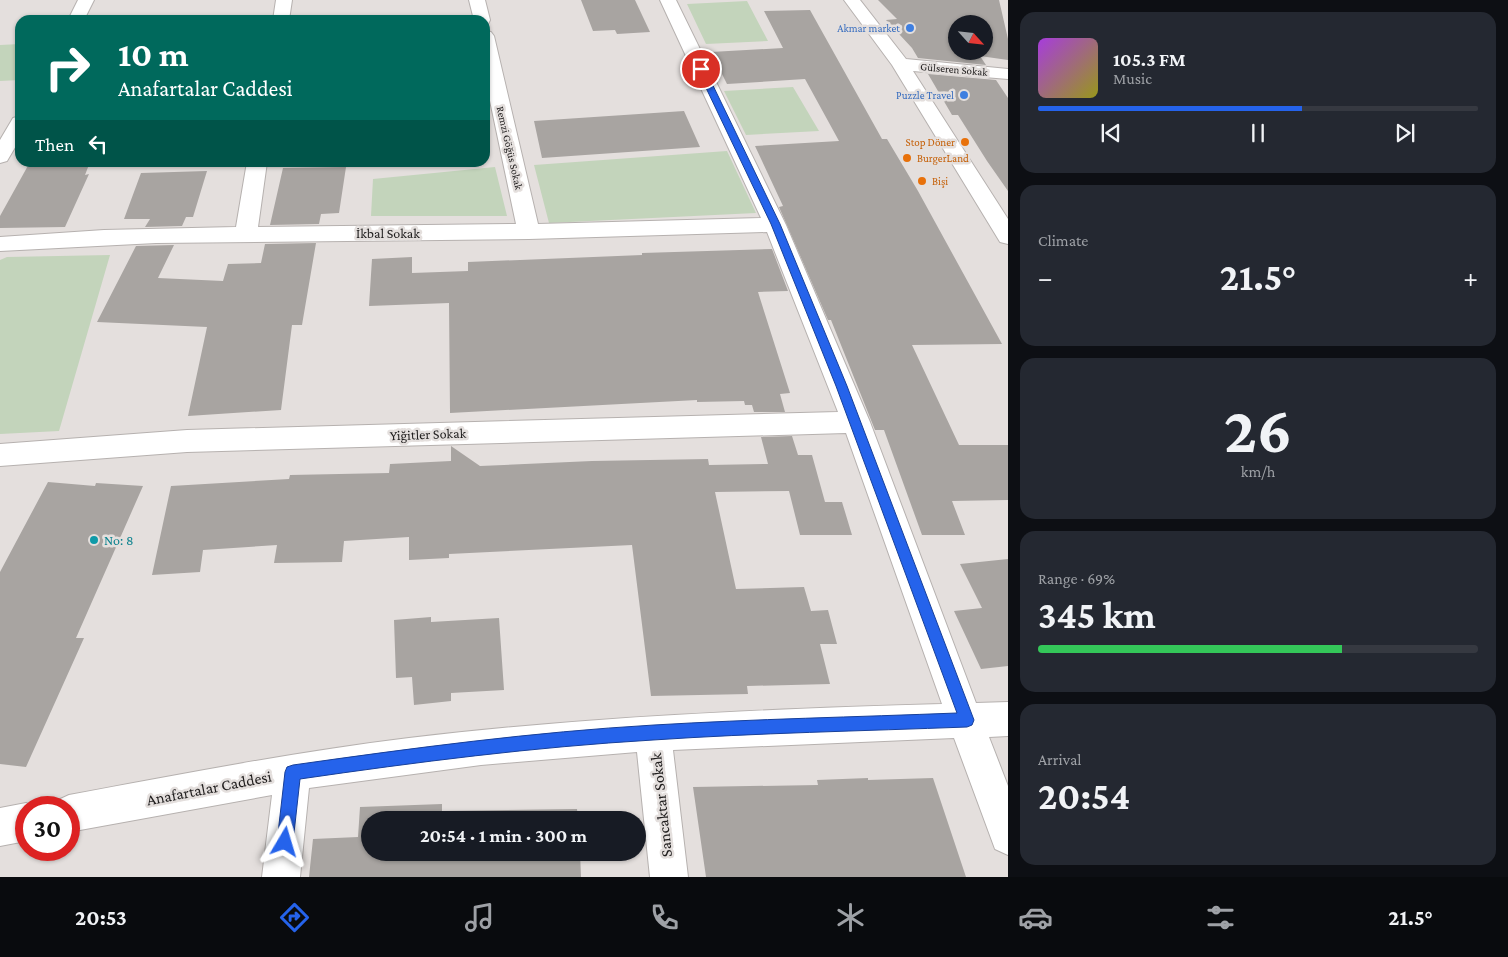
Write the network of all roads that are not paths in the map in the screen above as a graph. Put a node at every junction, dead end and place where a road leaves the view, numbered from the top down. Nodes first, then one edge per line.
1 (86, 0) edge
2 (284, 0) edge
3 (477, 0) edge
4 (668, 0) edge
5 (852, 0) edge
6 (78, 15) edge
7 (282, 15) edge
8 (481, 15) edge
9 (490, 58) edge
10 (900, 64) junction
11 (1008, 74) edge
12 (15, 131) edge
13 (0, 157) edge
14 (256, 167) edge
15 (775, 224) junction
16 (529, 232) junction
17 (246, 234) junction
18 (1008, 237) edge
19 (0, 244) edge
20 (856, 422) junction
21 (0, 454) edge
22 (1008, 719) edge
23 (967, 720) junction
24 (653, 732) junction
25 (293, 772) junction
26 (80, 812) edge
27 (15, 824) edge
28 (0, 827) edge
29 (1008, 836) edge
30 (281, 877) edge
31 (668, 877) edge

1 - 6 street
2 - 7 street
3 - 8 street
4 - 15 street
5 - 10 street
9 - 16 street, Remzi Göğüs Sokak
10 - 11 street, Gülseren Sokak
10 - 18 street
12 - 13 street
14 - 17 street
15 - 16 street, İkbal Sokak
15 - 20 street
16 - 17 street, İkbal Sokak
17 - 19 street, İkbal Sokak
20 - 21 street, Yiğitler Sokak
20 - 23 street
22 - 23 street, Anafartalar Caddesi
23 - 24 street, Anafartalar Caddesi
23 - 29 street
24 - 25 street, Anafartalar Caddesi
24 - 31 street, Sancaktar Sokak
25 - 26 street, Anafartalar Caddesi
25 - 30 street
27 - 28 street

